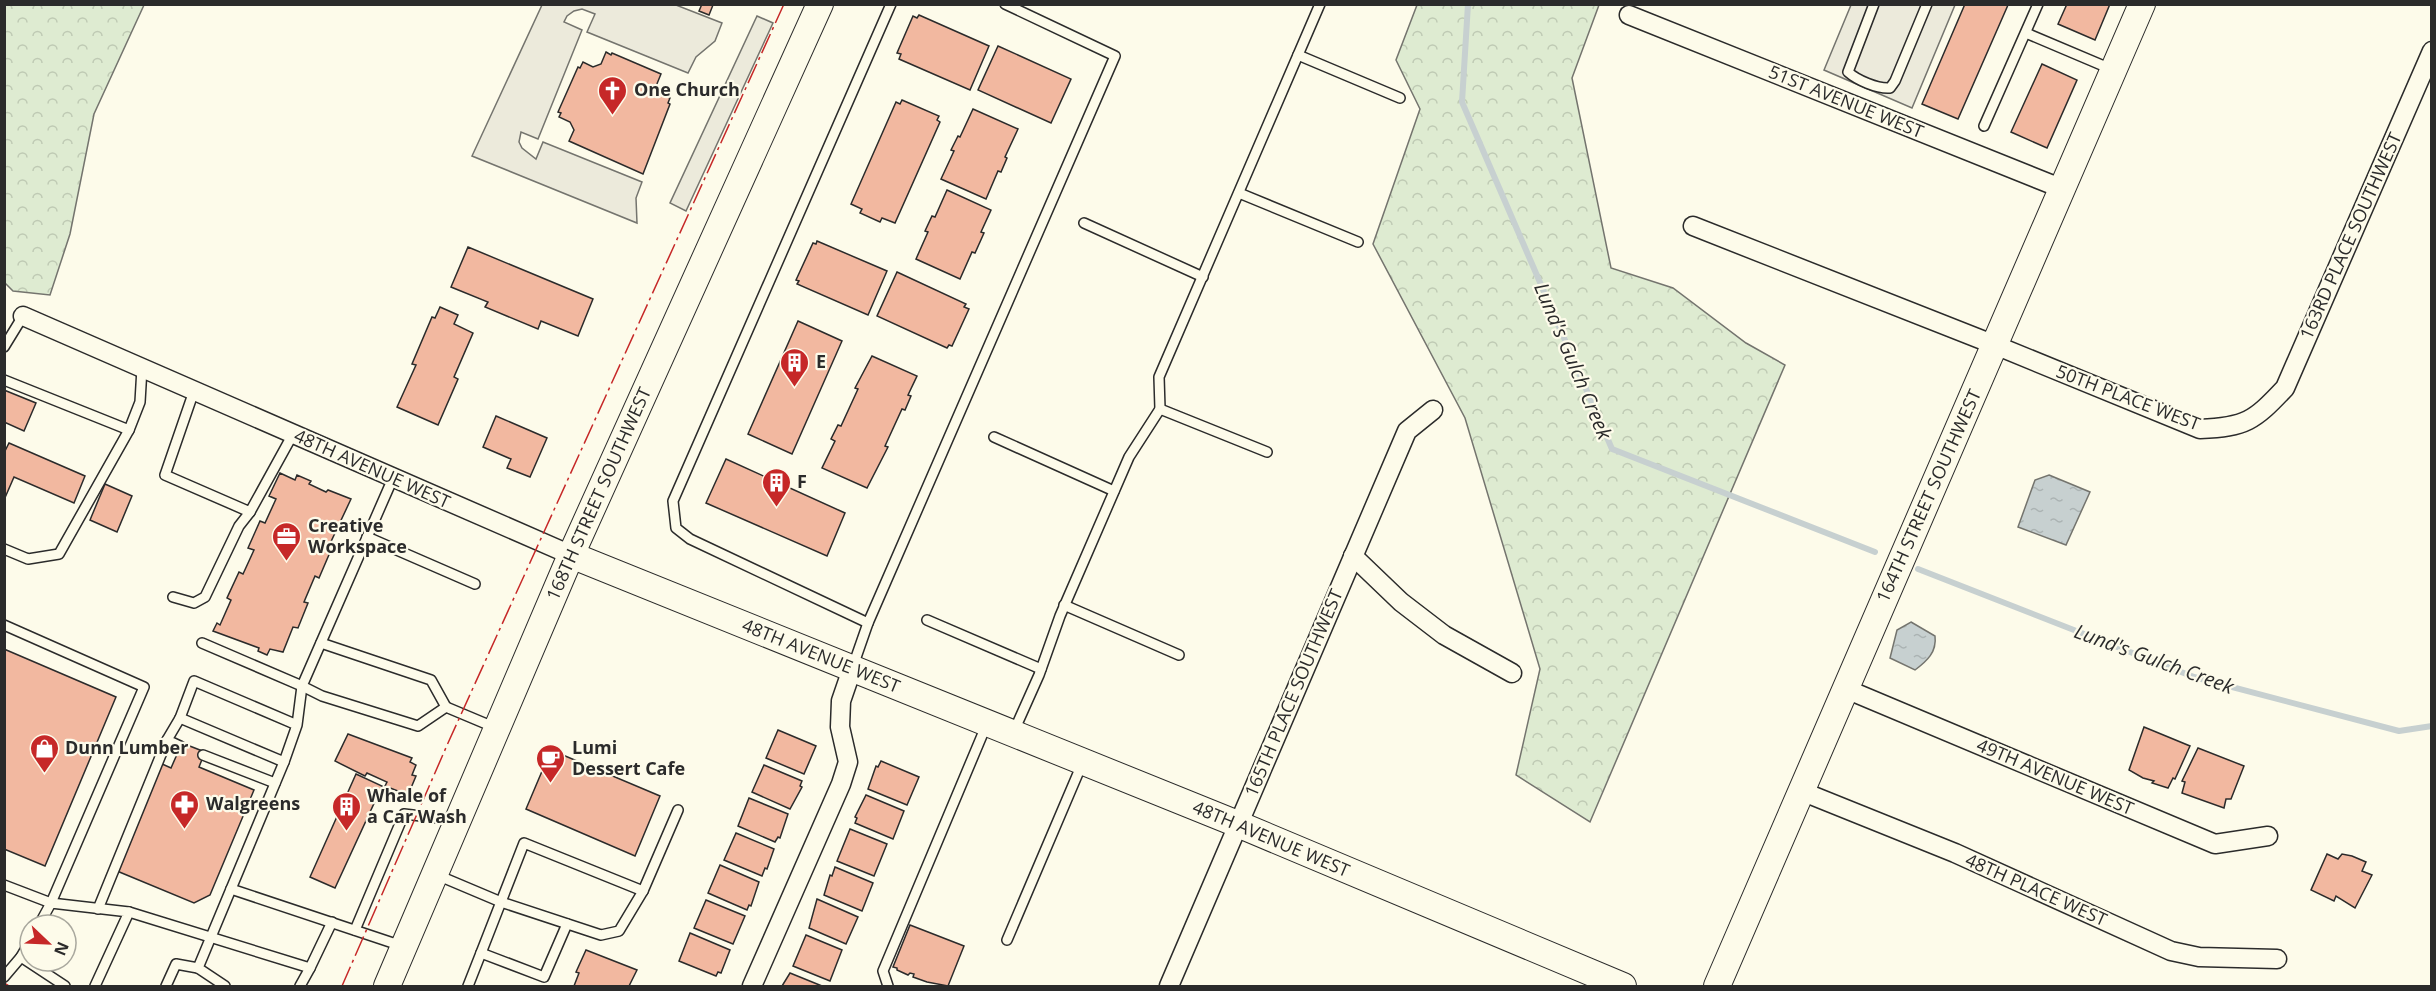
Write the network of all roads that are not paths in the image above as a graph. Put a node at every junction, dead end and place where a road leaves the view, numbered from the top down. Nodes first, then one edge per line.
1 (820, 4) edge
2 (891, 4) edge
3 (1005, 4) edge
4 (1320, 4) edge
5 (1874, 4) edge
6 (1928, 4) edge
7 (2038, 4) edge
8 (2142, 4) edge
9 (1629, 15) dead end
10 (2026, 33) junction
11 (2432, 51) edge
12 (1298, 54) junction
13 (2113, 70) junction
14 (1400, 98) dead end
15 (1984, 126) dead end
16 (2063, 189) junction
17 (1239, 193) junction
18 (1084, 223) dead end
19 (1693, 226) dead end
20 (1358, 242) dead end
21 (1203, 277) junction
22 (23, 316) joint
23 (1995, 345) junction
24 (4, 347) edge
25 (142, 368) junction
26 (4, 380) edge
27 (195, 391) junction
28 (1160, 410) junction
29 (1433, 410) dead end
30 (2261, 413) joint
31 (129, 430) junction
32 (293, 434) junction
33 (994, 437) dead end
34 (1267, 452) dead end
35 (393, 478) junction
36 (1114, 491) junction
37 (249, 512) junction
38 (367, 537) junction
39 (4, 549) edge
40 (571, 555) junction
41 (1353, 556) junction
42 (475, 584) dead end
43 (173, 597) dead end
44 (1064, 605) junction
45 (927, 620) dead end
46 (868, 623) junction
47 (4, 625) edge
48 (202, 643) dead end
49 (321, 643) junction
50 (1179, 656) dead end
51 (852, 669) junction
52 (1041, 669) junction
53 (1512, 674) dead end
54 (302, 687) junction
55 (1845, 688) junction
56 (446, 707) junction
57 (180, 718) junction
58 (987, 723) junction
59 (297, 725) junction
60 (497, 729) junction
61 (1013, 734) junction
62 (167, 740) junction
63 (180, 746) dead end
64 (204, 755) dead end
65 (284, 762) junction
66 (1083, 762) junction
67 (275, 783) junction
68 (1801, 791) junction
69 (678, 810) dead end
70 (457, 821) junction
71 (1240, 825) junction
72 (2268, 836) dead end
73 (435, 874) junction
74 (4, 885) edge
75 (231, 889) junction
76 (643, 891) junction
77 (501, 902) junction
78 (51, 903) junction
79 (98, 909) junction
80 (129, 912) junction
81 (46, 913) edge
82 (332, 922) junction
83 (567, 924) junction
84 (355, 930) junction
85 (211, 937) junction
86 (1007, 940) dead end
87 (404, 947) junction
88 (481, 953) junction
89 (2277, 959) dead end
90 (18, 961) edge
91 (198, 968) junction
92 (310, 968) junction
93 (44, 973) edge
94 (4, 977) edge
95 (1596, 981) edge
96 (65, 987) edge
97 (95, 987) edge
98 (166, 987) edge
99 (225, 987) edge
100 (300, 987) edge
101 (387, 987) edge
102 (468, 987) edge
103 (752, 987) edge
104 (888, 987) edge
105 (1169, 987) edge
106 (1623, 987) edge
107 (1717, 987) edge

1 - 40 street, 168TH STREET SOUTHWEST
2 - 46 lane
3 - 46 lane
4 - 12 lane
5 - 6 lane
7 - 10 lane
8 - 13 street, 164TH STREET SOUTHWEST
9 - 16 street, 51ST AVENUE WEST
10 - 13 lane
10 - 15 lane
11 - 30 street, 163RD PLACE SOUTHWEST
12 - 14 lane
12 - 17 lane
13 - 16 street, 164TH STREET SOUTHWEST
16 - 23 street, 164TH STREET SOUTHWEST
17 - 20 lane
17 - 21 lane
18 - 21 lane
19 - 23 street, 50TH PLACE WEST
21 - 28 lane
22 - 24 lane
22 - 25 street, 48TH AVENUE WEST
23 - 30 street, 50TH PLACE WEST
23 - 55 street, 164TH STREET SOUTHWEST
25 - 27 street, 48TH AVENUE WEST
25 - 31 lane
26 - 31 lane
27 - 32 street, 48TH AVENUE WEST
27 - 37 lane
28 - 34 lane
28 - 36 lane
29 - 41 street, 165TH PLACE SOUTHWEST
31 - 39 lane
32 - 35 street, 48TH AVENUE WEST
32 - 37 lane
33 - 36 lane
35 - 38 lane
35 - 40 street, 48TH AVENUE WEST
36 - 44 lane
37 - 43 lane
38 - 42 lane
38 - 49 lane
40 - 51 street, 48TH AVENUE WEST
40 - 60 street, 168TH STREET SOUTHWEST
41 - 53 street
41 - 71 street, 165TH PLACE SOUTHWEST
44 - 50 lane
44 - 52 lane
45 - 52 lane
46 - 51 lane
47 - 78 lane
48 - 54 lane
49 - 54 lane
49 - 56 lane
51 - 58 street, 48TH AVENUE WEST
51 - 103 street
52 - 61 lane
54 - 56 lane
54 - 59 lane
55 - 68 street, 164TH STREET SOUTHWEST
55 - 72 street, 49TH AVENUE WEST
56 - 60 lane
57 - 59 lane
57 - 62 lane
57 - 65 lane
58 - 61 street, 48TH AVENUE WEST
58 - 104 lane
59 - 65 lane
60 - 70 street, 168TH STREET SOUTHWEST
61 - 66 street, 48TH AVENUE WEST
62 - 63 lane
62 - 79 lane
64 - 67 lane
65 - 67 lane
66 - 71 street, 48TH AVENUE WEST
66 - 86 lane
67 - 75 lane
68 - 89 street, 48TH PLACE WEST
68 - 107 street, 164TH STREET SOUTHWEST
69 - 76 lane
70 - 73 street, 168TH STREET SOUTHWEST
70 - 84 lane
71 - 95 street, 48TH AVENUE WEST
71 - 105 street, 165TH PLACE SOUTHWEST
73 - 77 lane
73 - 87 street, 168TH STREET SOUTHWEST
74 - 78 lane
75 - 82 lane
75 - 85 lane
76 - 77 lane
76 - 83 lane
77 - 83 lane
77 - 88 lane
78 - 79 lane
78 - 81 lane
79 - 80 lane
80 - 85 lane
80 - 97 lane
82 - 84 lane
82 - 92 lane
83 - 88 lane
84 - 87 lane
85 - 91 lane
85 - 92 lane
87 - 101 street, 168TH STREET SOUTHWEST
88 - 102 lane
90 - 94 lane
91 - 98 lane
91 - 99 lane
92 - 100 lane
93 - 96 lane
95 - 106 street, 48TH AVENUE WEST

